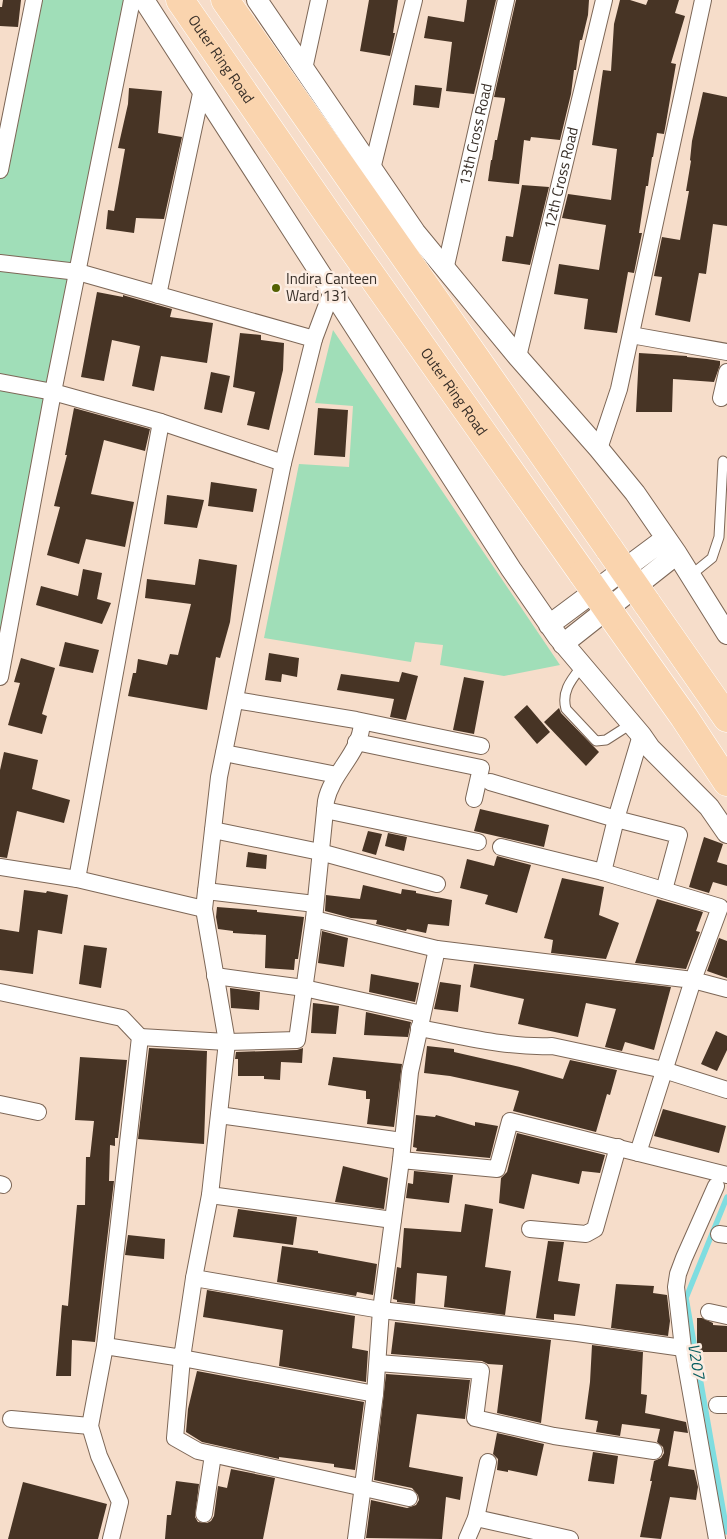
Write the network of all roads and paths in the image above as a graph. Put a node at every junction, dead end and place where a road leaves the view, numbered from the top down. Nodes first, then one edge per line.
1 (34, 0) edge
2 (132, 0) edge
3 (144, 0) edge
4 (180, 0) edge
5 (225, 0) edge
6 (257, 0) edge
7 (319, 0) edge
8 (414, 0) edge
9 (506, 0) edge
10 (604, 0) edge
11 (703, 0) edge
12 (304, 69) junction
13 (202, 89) junction
14 (372, 169) junction
15 (0, 170) edge
16 (0, 264) edge
17 (445, 270) junction
18 (78, 272) junction
19 (332, 291) junction
20 (158, 295) junction
21 (631, 335) junction
22 (314, 339) junction
23 (727, 352) edge
24 (518, 357) junction
25 (727, 372) edge
26 (0, 382) edge
27 (53, 392) junction
28 (721, 398) dead end
29 (161, 422) junction
30 (599, 449) junction
31 (723, 461) dead end
32 (282, 463) junction
33 (666, 538) junction
34 (677, 554) junction
35 (691, 575) junction
36 (550, 625) junction
37 (727, 634) edge
38 (563, 644) junction
39 (582, 666) junction
40 (0, 677) edge
41 (234, 700) junction
42 (727, 718) edge
43 (362, 722) junction
44 (636, 729) junction
45 (356, 742) junction
46 (481, 746) dead end
47 (224, 753) junction
48 (338, 775) junction
49 (490, 782) dead end
50 (727, 782) edge
51 (474, 799) dead end
52 (325, 810) junction
53 (616, 819) junction
54 (213, 830) junction
55 (727, 833) edge
56 (478, 842) dead end
57 (501, 847) dead end
58 (320, 852) junction
59 (0, 867) edge
60 (603, 872) junction
61 (77, 879) junction
62 (437, 884) dead end
63 (664, 890) junction
64 (206, 891) junction
65 (724, 908) edge
66 (204, 910) junction
67 (315, 912) junction
68 (437, 949) junction
69 (215, 976) junction
70 (693, 980) junction
71 (304, 988) junction
72 (727, 989) edge
73 (0, 992) edge
74 (421, 1021) junction
75 (140, 1037) junction
76 (227, 1042) junction
77 (664, 1070) junction
78 (727, 1090) edge
79 (0, 1104) edge
80 (38, 1112) dead end
81 (219, 1115) junction
82 (402, 1140) junction
83 (618, 1148) junction
84 (638, 1153) junction
85 (401, 1160) junction
86 (722, 1181) edge
87 (210, 1195) junction
88 (392, 1220) junction
89 (530, 1229) dead end
90 (194, 1278) junction
91 (381, 1310) junction
92 (709, 1312) dead end
93 (727, 1316) edge
94 (105, 1346) junction
95 (683, 1348) junction
96 (182, 1358) junction
97 (378, 1363) junction
98 (375, 1394) junction
99 (11, 1419) dead end
100 (90, 1426) junction
101 (654, 1450) dead end
102 (214, 1454) junction
103 (488, 1462) dead end
104 (364, 1488) junction
105 (409, 1498) dead end
106 (204, 1514) dead end
107 (476, 1518) junction
108 (563, 1538) edge
109 (112, 1539) edge
110 (356, 1539) edge
111 (467, 1539) edge
112 (717, 1539) edge

1 - 15 street
2 - 18 street
3 - 13 street
4 - 50 highway, Outer Ring Road, bridge
5 - 42 highway, bridge
6 - 12 street
7 - 12 street
8 - 14 street
9 - 17 street, 13th Cross Road
10 - 24 street, 12th Cross Road
11 - 21 street
12 - 14 street
13 - 19 street
13 - 20 street
14 - 17 street
16 - 18 street
17 - 24 street
18 - 20 street
18 - 27 street
19 - 22 street
19 - 36 street
20 - 22 street
21 - 23 street
21 - 30 street
22 - 32 street
24 - 30 street
25 - 28 street
26 - 27 street
27 - 29 street
27 - 40 street
29 - 32 street
29 - 61 street
30 - 33 street
31 - 35 lane
32 - 41 street
33 - 34 street
33 - 36 street
34 - 35 street
34 - 38 street
35 - 37 street
36 - 38 street
38 - 39 street
39 - 44 street
39 - 44 lane
41 - 43 street
41 - 47 street
43 - 45 street
43 - 46 street
44 - 53 street
44 - 55 street
45 - 48 street
45 - 51 street
47 - 48 street
47 - 54 street
48 - 52 street
49 - 53 street
52 - 56 street
52 - 58 street
53 - 60 street
53 - 63 street
54 - 58 street
54 - 64 street
57 - 60 street
58 - 62 street
58 - 67 street
59 - 61 street
60 - 63 street
61 - 66 street
63 - 65 street
64 - 66 street
64 - 67 street
65 - 70 street
66 - 69 street
67 - 68 street
67 - 71 street
68 - 70 street
68 - 74 street
69 - 71 street
69 - 76 street
70 - 72 street
70 - 77 street
71 - 74 street
71 - 76 street
73 - 75 street
74 - 77 street
74 - 82 street
75 - 76 street
75 - 94 street
76 - 81 street
77 - 78 street
77 - 84 street
79 - 80 street
81 - 82 street
81 - 87 street
82 - 85 street
83 - 84 street
83 - 85 street
83 - 89 street
84 - 86 street
85 - 88 street
86 - 95 street
87 - 88 street
87 - 90 street
88 - 91 street
90 - 91 street
90 - 96 street
91 - 95 street
91 - 97 street
92 - 93 street
94 - 96 street
94 - 100 street
95 - 112 street
96 - 98 street
96 - 102 street
97 - 98 street
97 - 101 street
98 - 104 street
99 - 100 street
100 - 109 street
102 - 104 street
102 - 106 street
103 - 107 street
104 - 105 street
104 - 110 street
107 - 108 street
107 - 111 street

